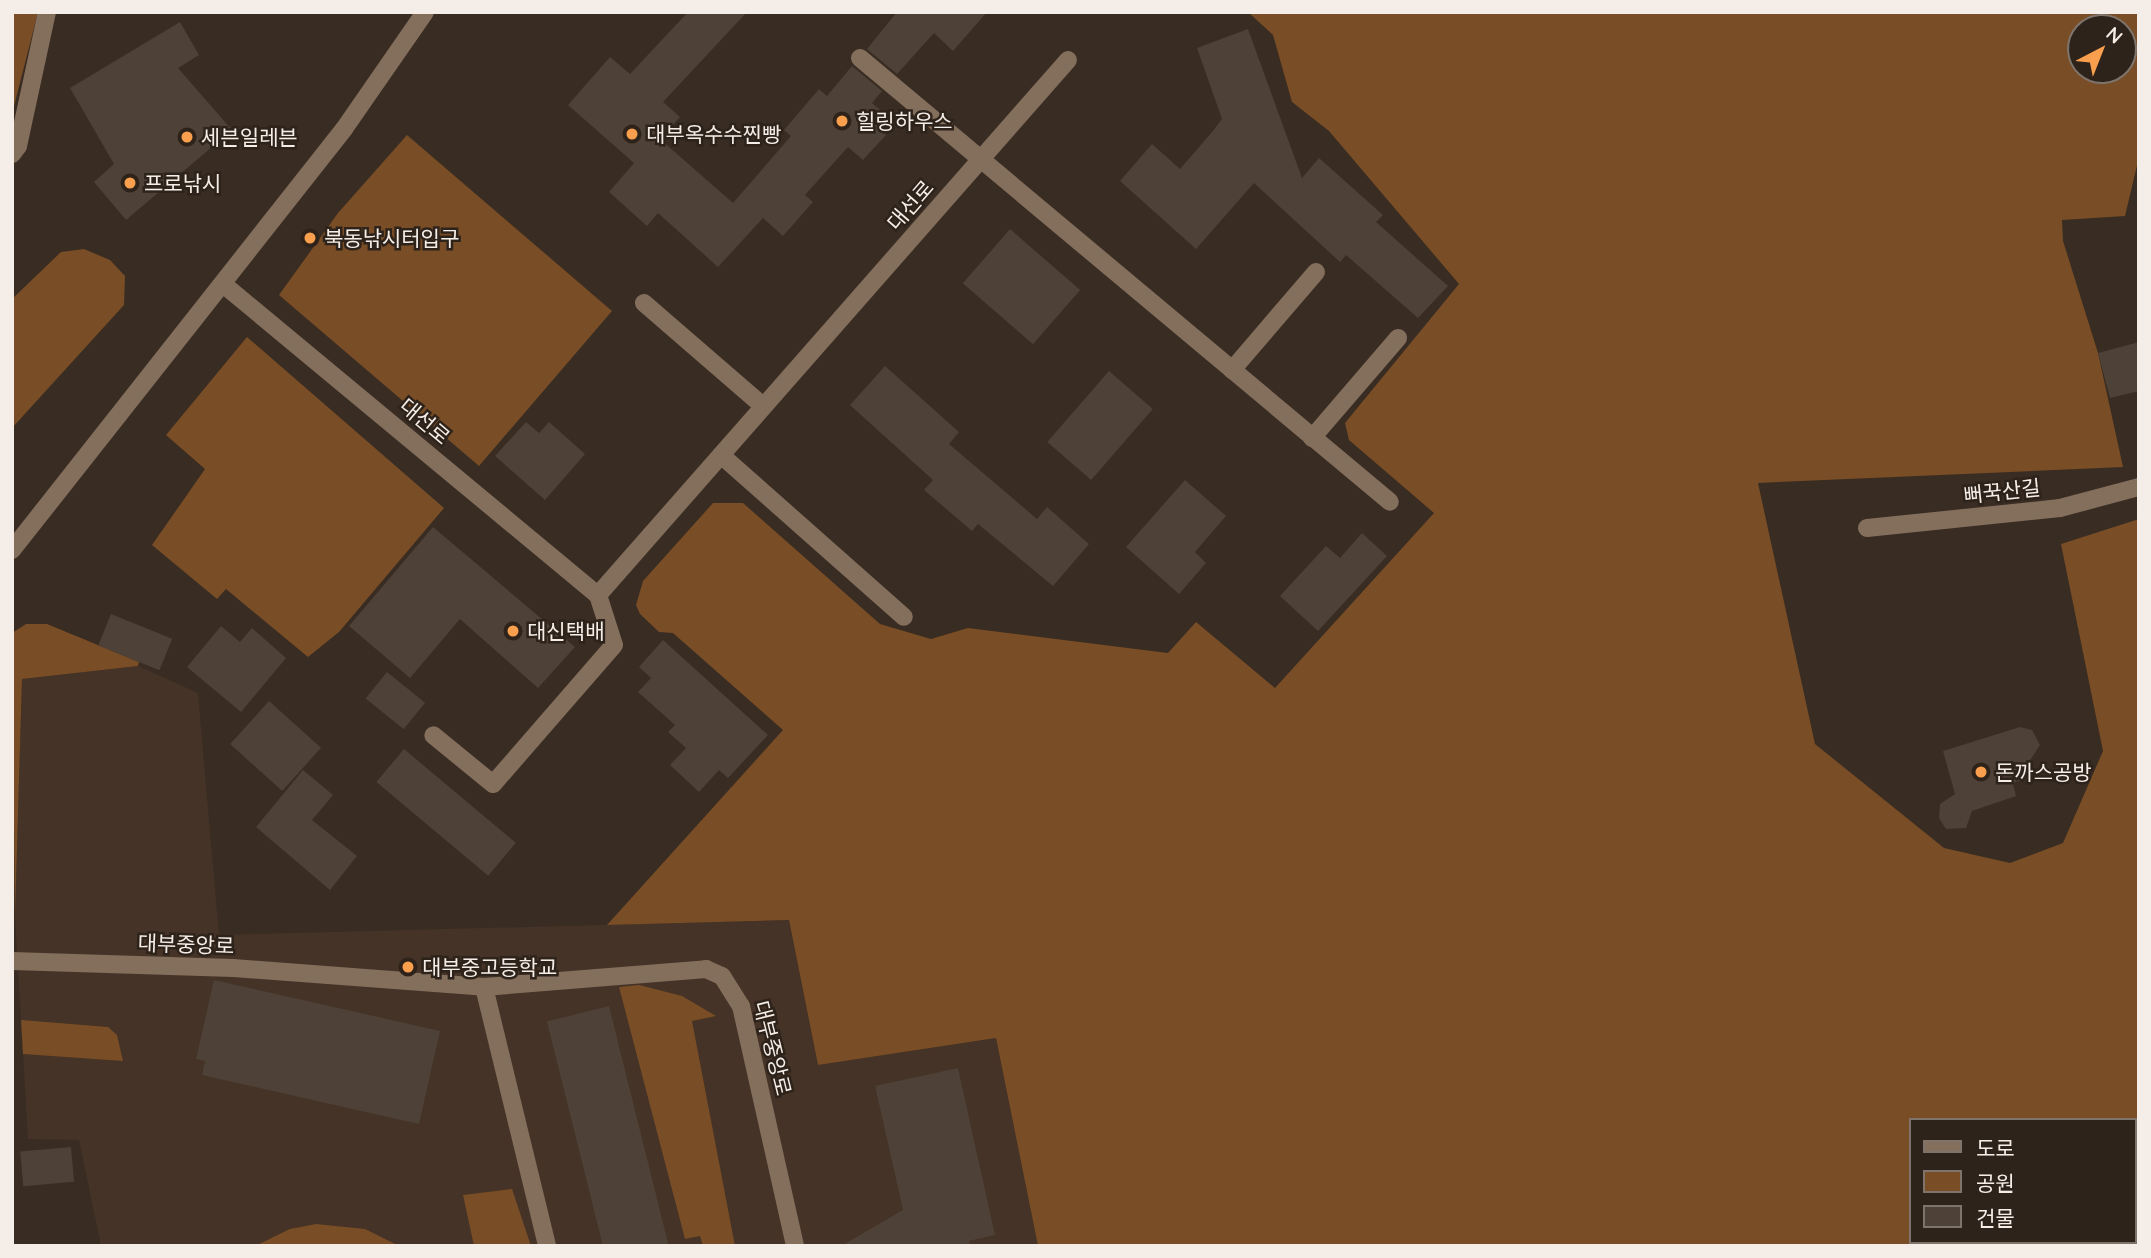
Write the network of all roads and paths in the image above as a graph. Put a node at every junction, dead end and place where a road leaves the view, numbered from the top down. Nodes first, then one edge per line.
1 (47, 12) edge
2 (425, 12) edge
3 (860, 58) dead end
4 (1068, 60) dead end
5 (12, 154) edge
6 (981, 159) junction
7 (1316, 272) dead end
8 (223, 284) junction
9 (644, 303) dead end
10 (1398, 338) dead end
11 (1232, 370) junction
12 (763, 406) junction
13 (1312, 438) junction
14 (721, 455) junction
15 (2139, 487) edge
16 (1390, 502) dead end
17 (1867, 528) dead end
18 (12, 550) edge
19 (598, 595) junction
20 (904, 617) dead end
21 (433, 735) dead end
22 (12, 961) edge
23 (484, 986) junction
24 (547, 1246) edge
25 (795, 1246) edge

1 - 5 street
2 - 8 street
3 - 6 street
4 - 6 street, 대선로
6 - 11 street
6 - 12 street, 대선로
7 - 11 street
8 - 18 street
8 - 19 street, 대선로
9 - 12 street
10 - 13 street
11 - 13 street
12 - 14 street, 대선로
13 - 16 street
14 - 19 street, 대선로
14 - 20 street
15 - 17 street, 뻐꾹산길
19 - 21 street
22 - 23 street, 대부중앙로
23 - 24 street
23 - 25 street, 대부중앙로

